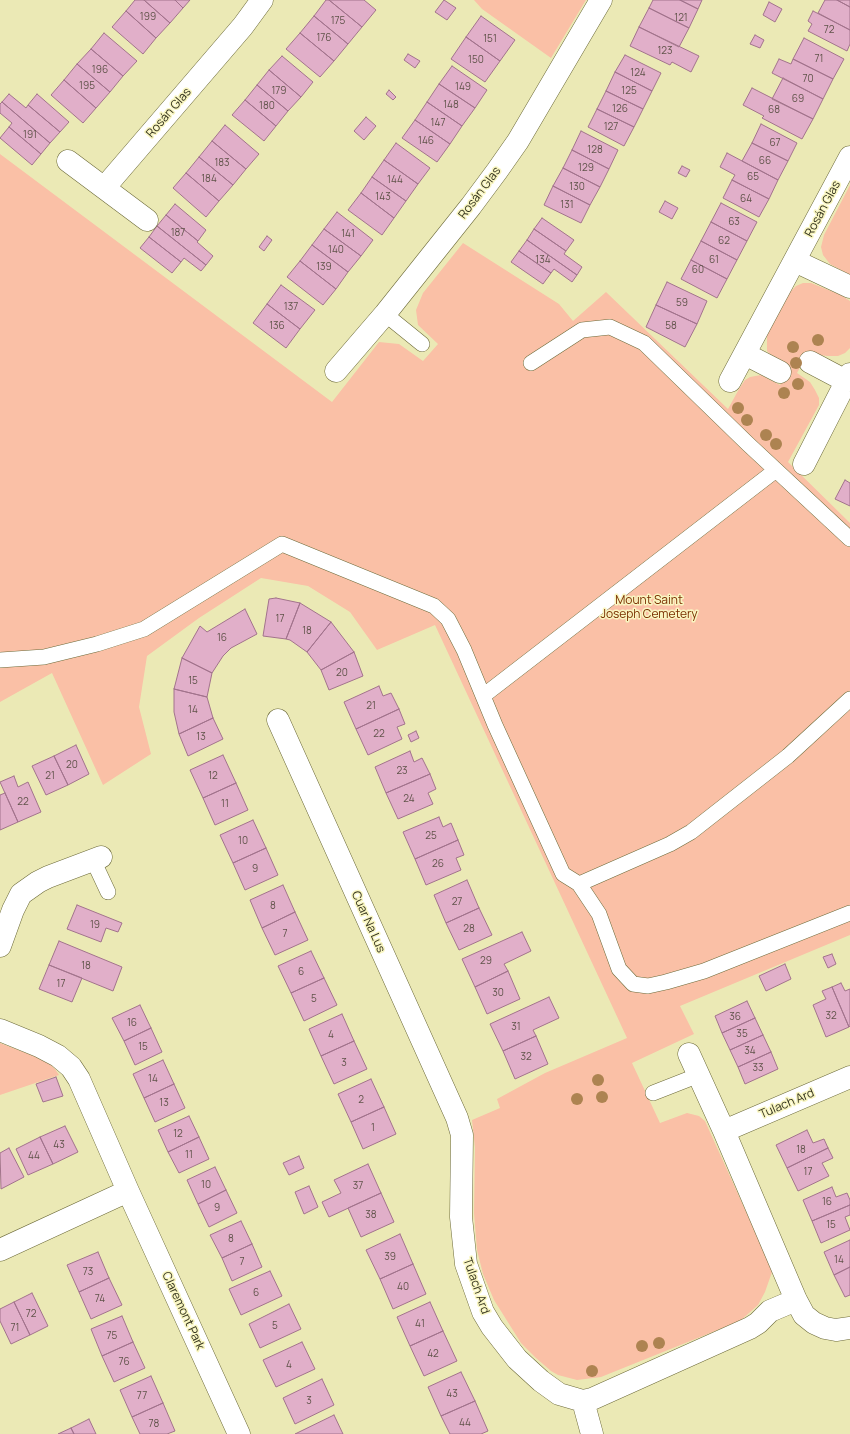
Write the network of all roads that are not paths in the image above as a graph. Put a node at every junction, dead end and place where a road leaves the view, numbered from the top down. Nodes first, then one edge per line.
1 (262, 0) edge
2 (601, 0) edge
3 (850, 157) edge
4 (68, 161) dead end
5 (104, 188) junction
6 (147, 220) dead end
7 (795, 261) junction
8 (850, 287) edge
9 (385, 314) junction
10 (422, 344) dead end
11 (745, 354) junction
12 (810, 362) dead end
13 (531, 363) dead end
14 (336, 371) dead end
15 (780, 372) dead end
16 (848, 377) edge
17 (730, 381) dead end
18 (804, 464) dead end
19 (776, 470) junction
20 (850, 539) edge
21 (0, 660) edge
22 (483, 696) junction
23 (850, 699) edge
24 (278, 720) dead end
25 (97, 859) joint
26 (579, 884) junction
27 (108, 892) dead end
28 (850, 913) edge
29 (0, 946) edge
30 (0, 1030) edge
31 (689, 1054) dead end
32 (698, 1075) junction
33 (850, 1077) edge
34 (653, 1093) dead end
35 (459, 1125) joint
36 (724, 1131) junction
37 (128, 1191) junction
38 (0, 1250) edge
39 (796, 1300) junction
40 (850, 1328) edge
41 (583, 1401) junction
42 (237, 1433) edge
43 (592, 1434) edge

1 - 5 street, Rosán Glas
2 - 9 street, Rosán Glas
3 - 7 street, Rosán Glas
4 - 5 street
5 - 6 street
7 - 8 street
7 - 11 street, Rosán Glas
9 - 10 lane
9 - 14 street, Rosán Glas
11 - 15 street
11 - 17 street, Rosán Glas
12 - 16 street
13 - 19 lane
16 - 18 street
19 - 20 lane
19 - 22 lane
21 - 22 lane
22 - 26 lane
23 - 26 lane
24 - 35 street, Cuar Na Lus
25 - 27 lane
25 - 29 street
26 - 28 lane
30 - 37 street, Claremont Park
31 - 32 street
32 - 34 lane
32 - 36 street
33 - 36 street, Tulach Ard
35 - 41 street, Tulach Ard
36 - 39 street
37 - 38 street
37 - 42 street, Claremont Park
39 - 40 street
39 - 41 street
41 - 43 street

